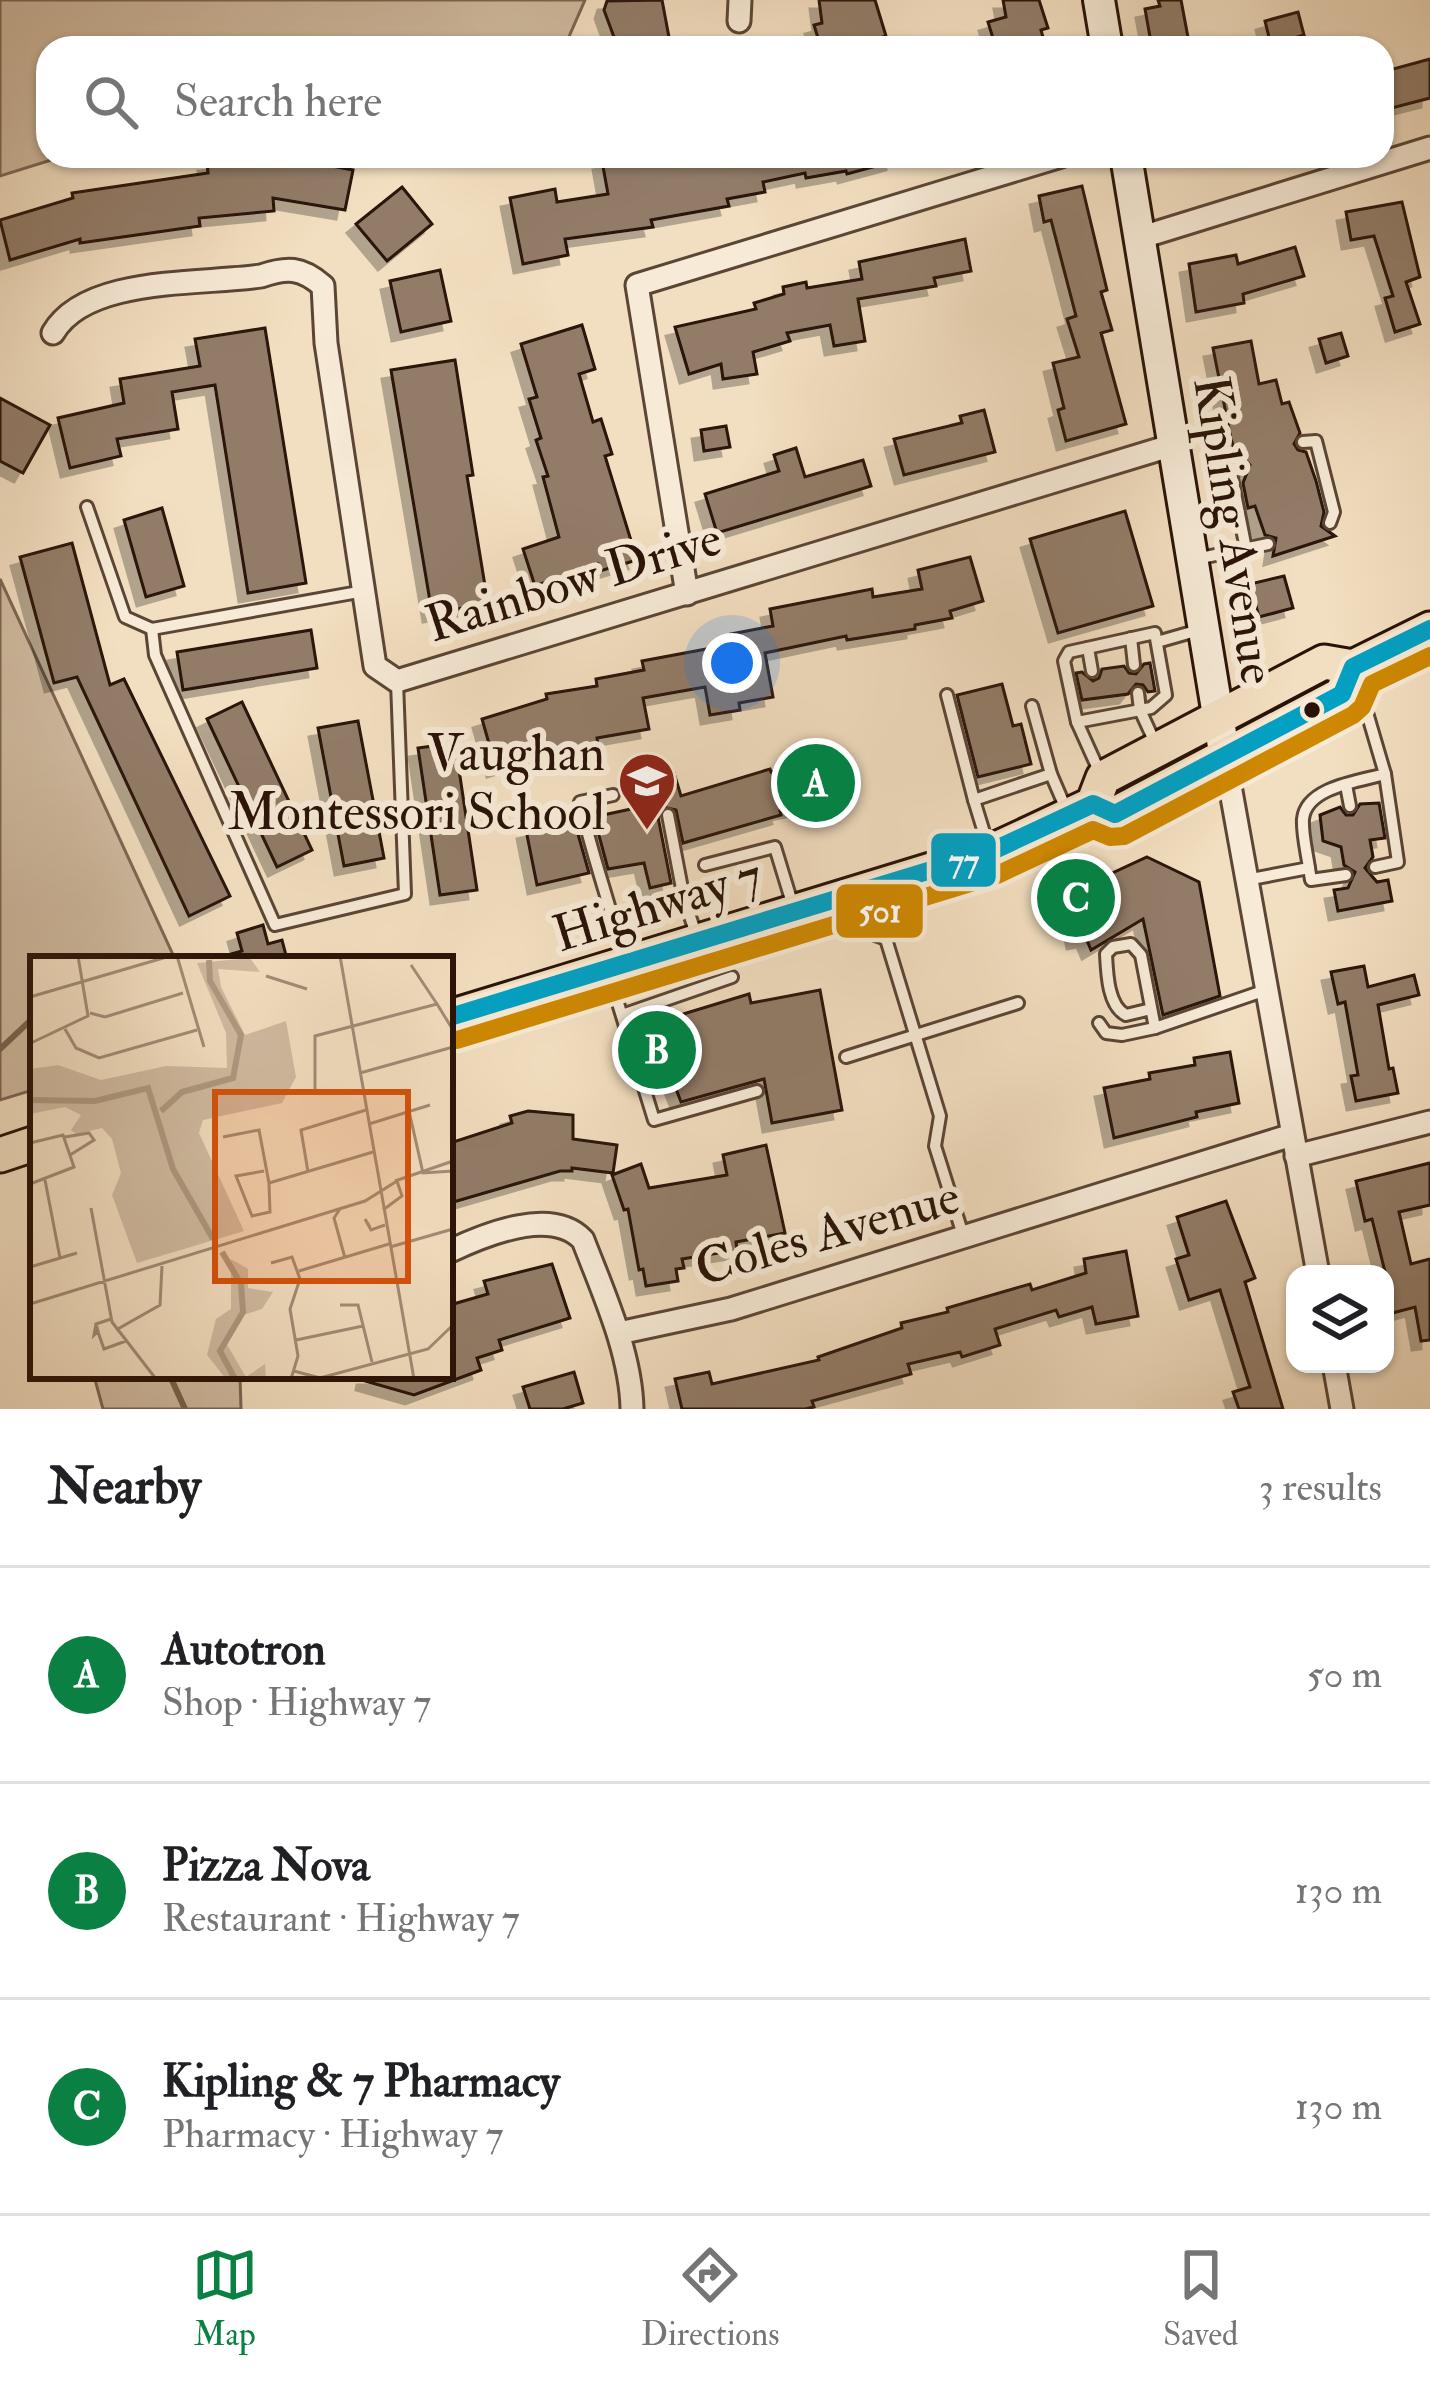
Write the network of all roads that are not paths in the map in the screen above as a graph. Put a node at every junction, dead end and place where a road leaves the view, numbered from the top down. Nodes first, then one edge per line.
1 (1099, 0) edge
2 (1105, 36) edge
3 (1430, 148) edge
4 (1394, 159) edge
5 (1022, 168) edge
6 (1128, 168) edge
7 (1365, 168) edge
8 (1139, 238) junction
9 (53, 333) dead end
10 (1303, 442) dead end
11 (1173, 445) junction
12 (1240, 467) dead end
13 (87, 507) dead end
14 (1330, 523) dead end
15 (1268, 544) dead end
16 (1246, 549) junction
17 (1192, 560) junction
18 (364, 592) junction
19 (687, 594) junction
20 (1204, 628) junction
21 (152, 629) junction
22 (1430, 629) edge
23 (1131, 638) junction
24 (1156, 642) junction
25 (1088, 648) junction
26 (1134, 665) dead end
27 (1353, 667) junction
28 (1092, 670) dead end
29 (397, 681) junction
30 (1138, 693) dead end
31 (947, 695) dead end
32 (1098, 698) dead end
33 (1032, 706) dead end
34 (1140, 710) junction
35 (1102, 717) junction
36 (1218, 717) junction
37 (1077, 722) junction
38 (1159, 749) junction
39 (1225, 758) junction
40 (1051, 774) junction
41 (1385, 774) junction
42 (1346, 785) junction
43 (613, 795) dead end
44 (1088, 799) junction
45 (974, 800) junction
46 (1350, 806) dead end
47 (668, 815) dead end
48 (990, 852) junction
49 (705, 865) dead end
50 (1375, 867) dead end
51 (1309, 868) junction
52 (925, 873) junction
53 (1346, 875) dead end
54 (1246, 880) junction
55 (802, 912) junction
56 (886, 939) junction
57 (699, 944) junction
58 (616, 968) junction
59 (732, 977) dead end
60 (1265, 990) junction
61 (1018, 1003) dead end
62 (1151, 1010) junction
63 (622, 1015) junction
64 (453, 1016) edge
65 (1099, 1023) dead end
66 (1155, 1028) junction
67 (916, 1035) junction
68 (846, 1057) dead end
69 (757, 1091) dead end
70 (1430, 1122) edge
71 (30, 1145) edge
72 (1294, 1145) junction
73 (0, 1155) edge
74 (964, 1238) junction
75 (453, 1250) edge
76 (1316, 1265) edge
77 (619, 1333) junction
78 (1336, 1373) edge
79 (632, 1409) edge
80 (1342, 1409) edge

1 - 2 street
3 - 4 street
5 - 19 street
6 - 8 street, Kipling Avenue
7 - 8 street
8 - 11 street, Kipling Avenue
9 - 18 street, Rainbow Drive
10 - 14 lane
11 - 17 street, Kipling Avenue
11 - 19 street, Rainbow Drive
12 - 16 lane
13 - 21 lane
15 - 16 lane
16 - 17 lane
17 - 20 street, Kipling Avenue
18 - 21 lane
18 - 29 street, Rainbow Drive
19 - 29 street, Rainbow Drive
20 - 24 lane
20 - 36 street, Kipling Avenue
21 - 29 lane
22 - 27 main road, Highway 7
23 - 24 lane
23 - 25 lane
23 - 26 lane
24 - 34 lane
25 - 28 lane
25 - 37 lane
27 - 36 main road, Highway 7
27 - 39 main road, Highway 7
27 - 41 lane
30 - 34 lane
31 - 45 lane
32 - 35 lane
33 - 40 lane
34 - 35 lane
34 - 38 lane
35 - 37 lane
36 - 38 main road, Highway 7
36 - 39 street, Kipling Avenue
37 - 44 lane
38 - 44 main road, Highway 7
39 - 44 main road, Highway 7
39 - 54 street, Kipling Avenue
40 - 44 lane
40 - 45 lane
41 - 42 lane
41 - 50 lane
42 - 46 lane
42 - 51 lane
43 - 58 lane
44 - 48 main road, Highway 7
45 - 48 lane
47 - 57 lane
48 - 52 main road, Highway 7
49 - 55 lane
51 - 53 lane
51 - 54 lane
52 - 55 main road, Highway 7
52 - 56 lane
54 - 60 street, Kipling Avenue
55 - 56 lane
55 - 57 main road, Highway 7
56 - 67 lane
57 - 58 main road, Highway 7
58 - 63 lane
58 - 64 main road, Highway 7
59 - 63 lane
60 - 66 lane
60 - 72 street, Kipling Avenue
61 - 67 lane
62 - 62 lane
62 - 66 lane
63 - 69 lane
65 - 66 lane
67 - 68 lane
67 - 74 lane
70 - 72 street, Coles Avenue
71 - 73 main road
72 - 74 street, Coles Avenue
72 - 76 street, Kipling Avenue
74 - 77 street, Coles Avenue
75 - 77 street
77 - 79 street
78 - 80 street

